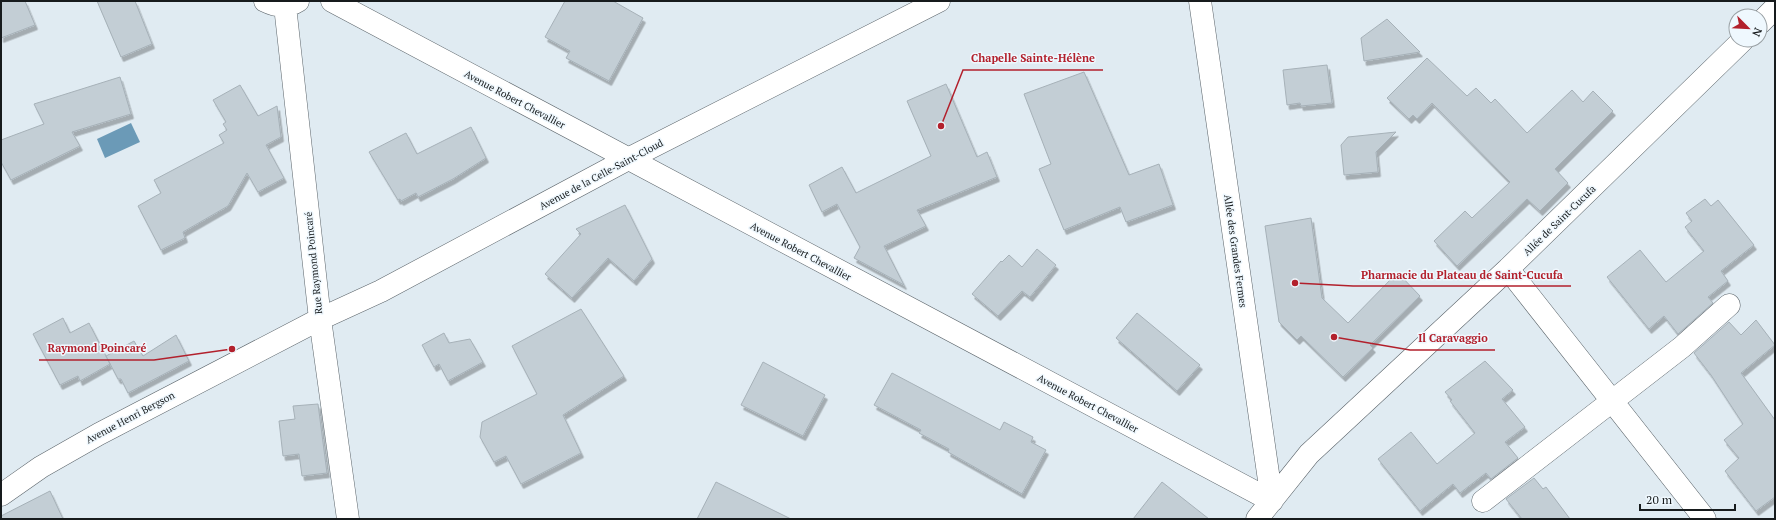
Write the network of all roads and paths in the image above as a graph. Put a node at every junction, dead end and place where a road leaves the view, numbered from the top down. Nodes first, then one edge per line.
1 (332, 1) edge
2 (939, 1) edge
3 (1200, 1) edge
4 (283, 3) edge
5 (1735, 48) edge
6 (628, 159) junction
7 (1508, 269) junction
8 (1729, 305) dead end
9 (320, 319) junction
10 (264, 347) joint
11 (1612, 401) junction
12 (1, 495) edge
13 (1272, 501) junction
14 (1483, 501) dead end
15 (348, 519) edge
16 (1257, 519) edge
17 (1705, 519) edge

1 - 6 street, Avenue Robert Chevallier
2 - 6 street, Avenue de la Celle-Saint-Cloud
3 - 13 street, Allée des Grandes Fermes
4 - 9 street, Rue Raymond Poincaré
5 - 7 street, Allée de Saint-Cucufa
6 - 9 street, Avenue de la Celle-Saint-Cloud
6 - 13 street, Avenue Robert Chevallier
7 - 11 street
7 - 13 street, Allée de Saint-Cucufa
8 - 11 street
9 - 10 street, Avenue de la Celle-Saint-Cloud
9 - 15 street, Rue Raymond Poincaré
10 - 12 street, Avenue Henri Bergson
11 - 14 street
11 - 17 street
13 - 16 street, Allée de Saint-Cucufa

